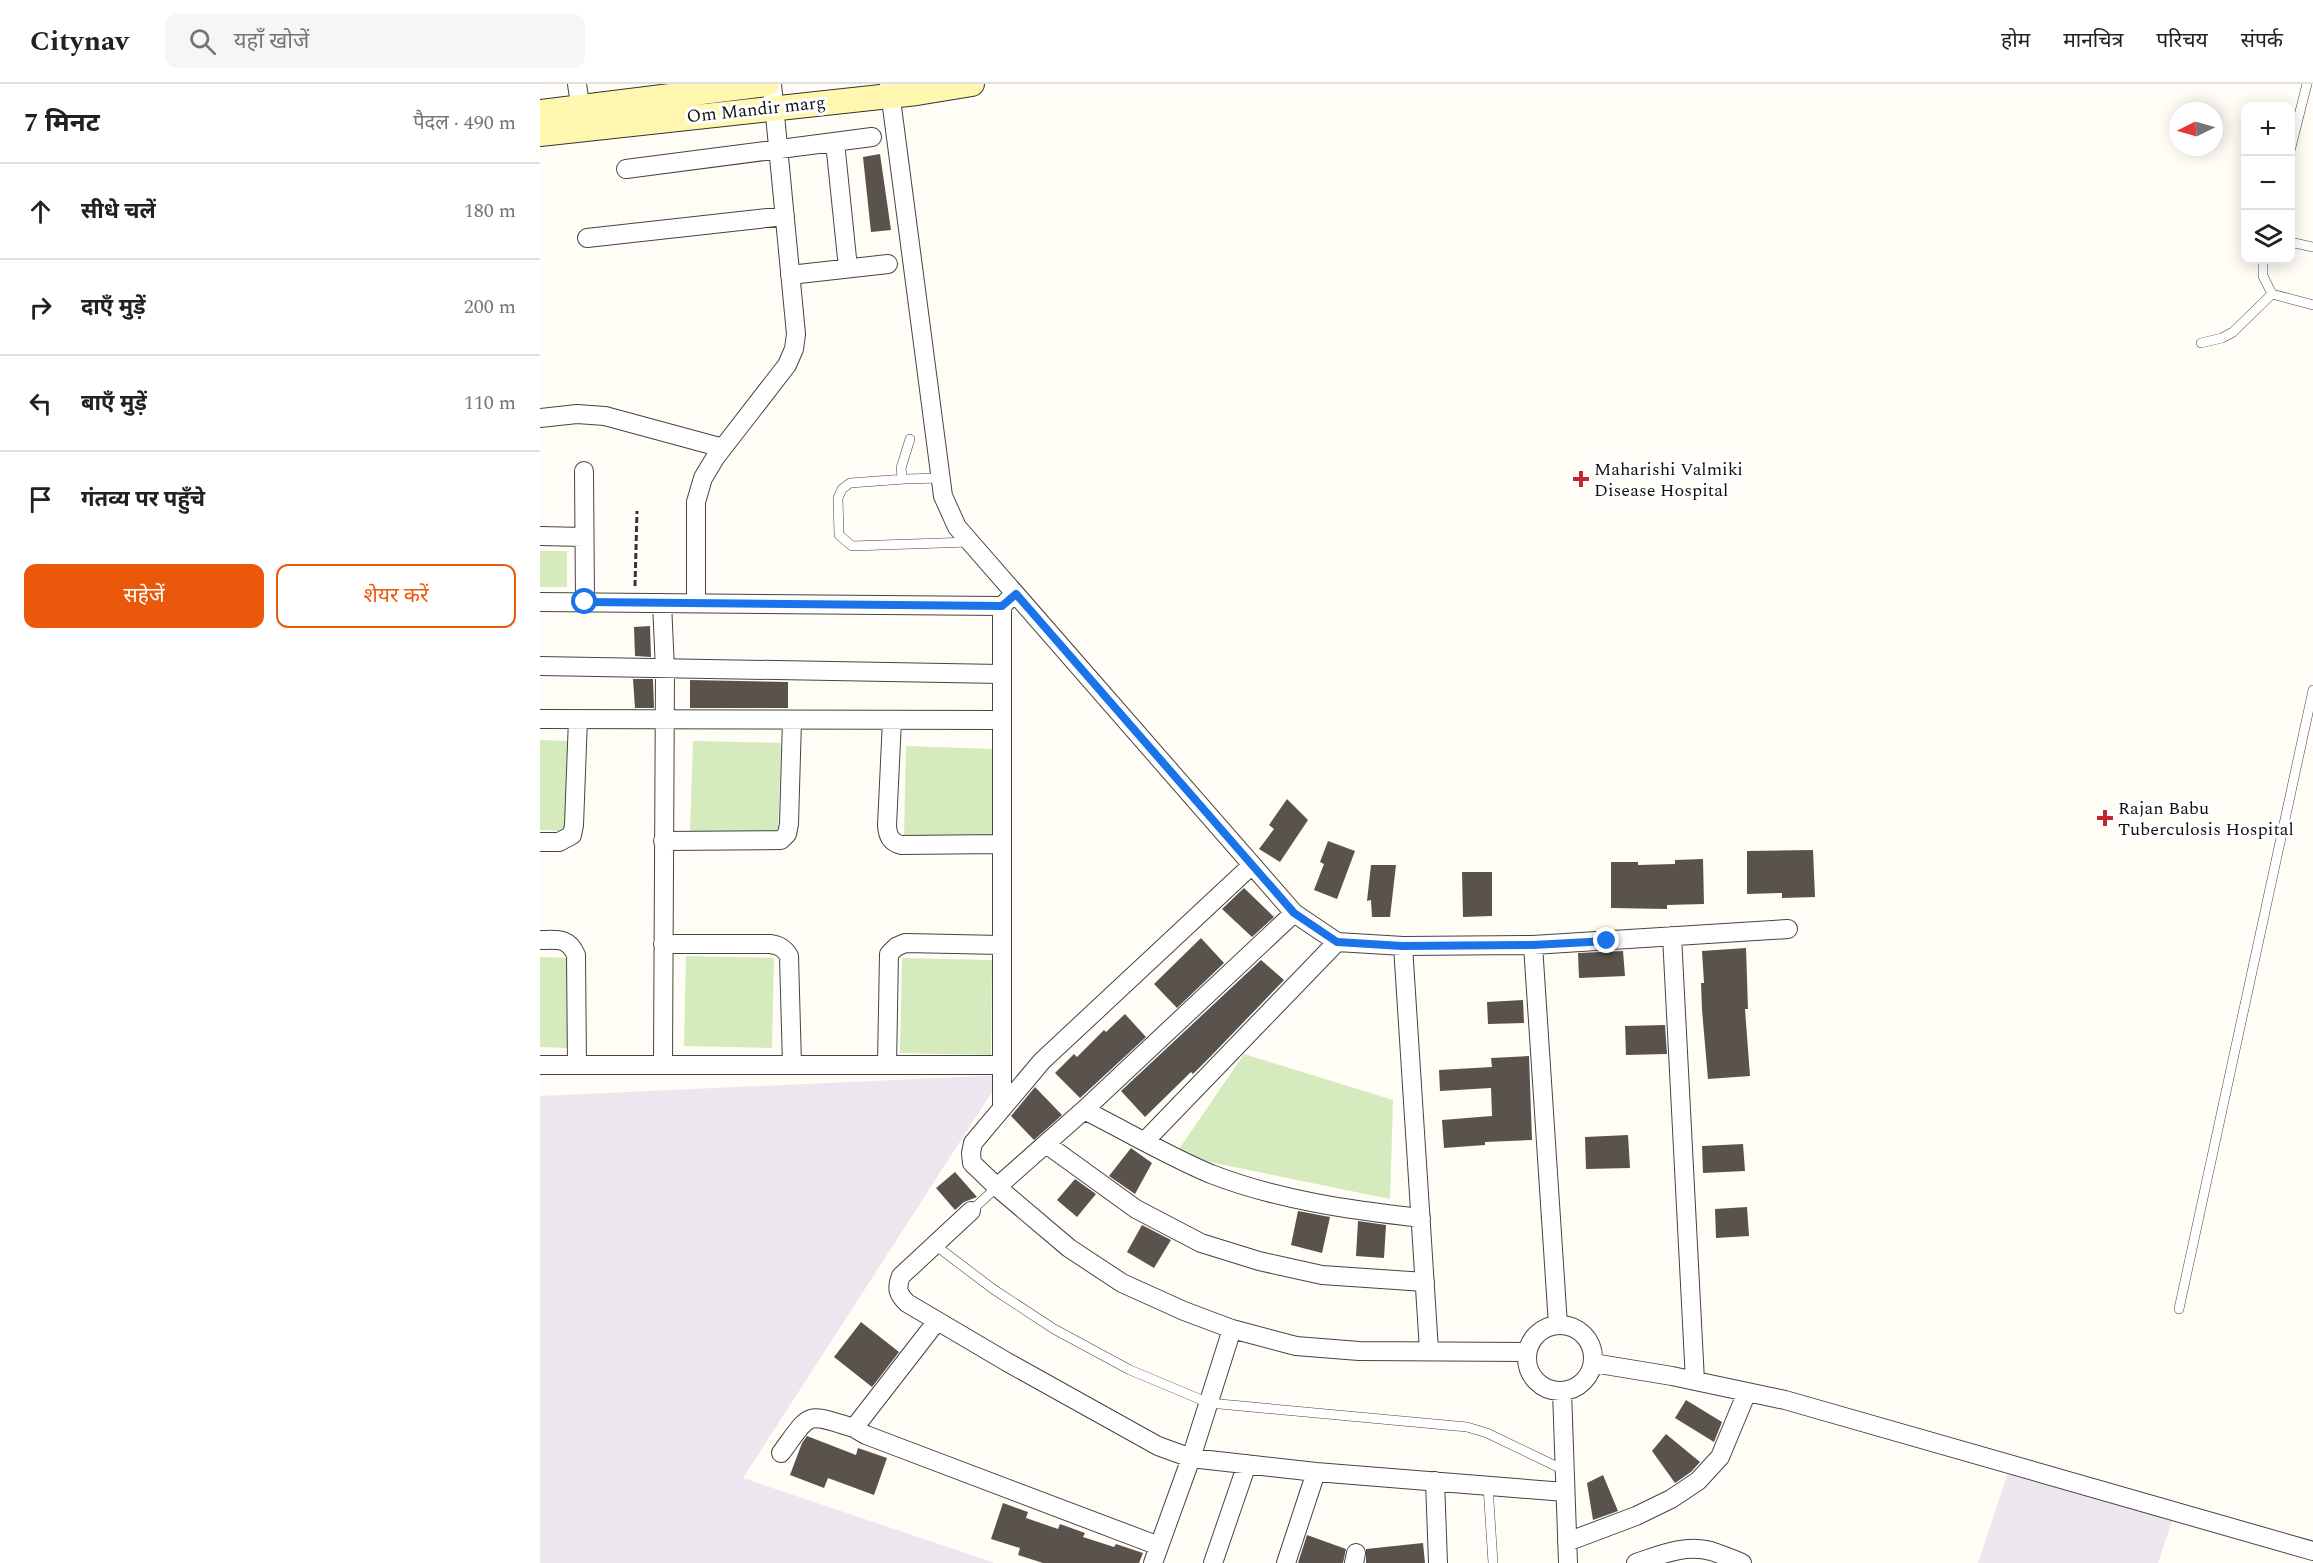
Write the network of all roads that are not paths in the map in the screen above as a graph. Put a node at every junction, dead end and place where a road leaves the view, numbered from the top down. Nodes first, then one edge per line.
1 (767, 84) edge
2 (972, 84) edge
3 (2307, 84) edge
4 (917, 88) edge
5 (890, 90) edge
6 (773, 95) edge
7 (580, 107) edge
8 (540, 112) edge
9 (2295, 131) edge
10 (540, 134) edge
11 (872, 137) dead end
12 (835, 142) junction
13 (778, 149) junction
14 (626, 169) dead end
15 (785, 216) junction
16 (587, 238) dead end
17 (2295, 243) edge
18 (2313, 248) edge
19 (888, 264) dead end
20 (2263, 264) edge
21 (848, 267) junction
22 (790, 275) junction
23 (2272, 294) junction
24 (2313, 305) edge
25 (2201, 343) dead end
26 (540, 418) edge
27 (910, 439) dead end
28 (723, 448) junction
29 (584, 471) dead end
30 (941, 478) junction
31 (905, 479) junction
32 (540, 536) edge
33 (584, 537) junction
34 (970, 542) junction
35 (1016, 594) junction
36 (540, 602) edge
37 (585, 602) junction
38 (662, 603) junction
39 (696, 603) junction
40 (1002, 606) junction
41 (540, 666) edge
42 (665, 670) junction
43 (1002, 674) junction
44 (2313, 690) edge
45 (540, 719) edge
46 (579, 719) junction
47 (663, 719) junction
48 (792, 720) junction
49 (892, 720) junction
50 (1001, 720) junction
51 (663, 841) junction
52 (540, 842) edge
53 (1001, 844) junction
54 (1252, 865) junction
55 (1294, 913) junction
56 (1788, 929) dead end
57 (1672, 936) junction
58 (540, 940) edge
59 (1337, 942) junction
60 (663, 944) junction
61 (1002, 945) junction
62 (1533, 945) junction
63 (1402, 946) junction
64 (663, 1064) junction
65 (540, 1065) edge
66 (577, 1065) junction
67 (792, 1065) junction
68 (887, 1065) junction
69 (1002, 1065) junction
70 (1002, 1109) junction
71 (1084, 1110) junction
72 (1145, 1141) junction
73 (1046, 1144) junction
74 (997, 1187) junction
75 (971, 1211) joint
76 (1421, 1218) junction
77 (935, 1245) junction
78 (1425, 1282) junction
79 (2179, 1309) dead end
80 (937, 1321) junction
81 (1558, 1325) junction
82 (1232, 1329) junction
83 (1430, 1350) junction
84 (1527, 1352) junction
85 (1593, 1363) junction
86 (1695, 1381) junction
87 (1562, 1391) junction
88 (1747, 1392) junction
89 (1209, 1403) junction
90 (854, 1428) junction
91 (781, 1453) dead end
92 (1191, 1458) junction
93 (1247, 1464) junction
94 (1564, 1470) junction
95 (1316, 1472) junction
96 (1435, 1481) junction
97 (1488, 1486) junction
98 (1565, 1492) junction
99 (1567, 1542) junction
100 (1156, 1555) edge
101 (2309, 1555) edge
102 (1676, 1557) edge
103 (1213, 1563) edge
104 (1286, 1563) edge
105 (1438, 1563) edge
106 (1493, 1563) edge
107 (1568, 1563) edge
108 (1636, 1563) edge
109 (1742, 1563) edge

1 - 7 main road, Om Mandir marg
2 - 4 main road, Om Mandir marg
3 - 9 lane
4 - 5 main road, Om Mandir marg
5 - 6 main road, Om Mandir marg
5 - 30 street
6 - 7 main road, Om Mandir marg
6 - 13 street
7 - 8 main road, Om Mandir marg
7 - 10 main road, Om Mandir marg
11 - 12 street
12 - 13 street
12 - 21 street
13 - 14 street
13 - 15 street
15 - 16 street
15 - 22 street
17 - 18 lane
19 - 21 street
20 - 23 lane
21 - 22 street
22 - 28 street
23 - 24 lane
23 - 25 lane
26 - 28 street
27 - 31 lane
28 - 39 street
29 - 33 street
30 - 31 lane
30 - 34 street
31 - 34 lane
32 - 33 street
33 - 37 street
34 - 35 street
35 - 40 street
35 - 54 street
36 - 37 street
37 - 38 street
38 - 39 street
38 - 42 street
39 - 40 street
40 - 43 street
41 - 42 street
42 - 43 street
42 - 47 street
43 - 50 street
44 - 79 lane
45 - 46 street
46 - 47 street
46 - 52 street
47 - 48 street
47 - 51 street
48 - 49 street
48 - 51 street
49 - 50 street
49 - 53 street
50 - 53 street
51 - 60 street
53 - 61 street
54 - 55 street
54 - 70 street
55 - 59 street
55 - 71 street
56 - 57 street
57 - 62 street
57 - 86 street
58 - 66 street
59 - 63 street
59 - 72 street
60 - 64 street
60 - 67 street
61 - 68 street
61 - 69 street
62 - 63 street
62 - 81 street
63 - 76 street
64 - 66 street
64 - 67 street
65 - 66 street
67 - 68 street
68 - 69 street
69 - 70 street
70 - 74 street
71 - 72 street
71 - 73 street
72 - 76 street
73 - 74 street
73 - 78 street
74 - 75 lane
74 - 82 street
75 - 77 street
76 - 78 street
77 - 80 street
77 - 89 lane
78 - 83 street
80 - 90 street
80 - 92 street
81 - 84 street
81 - 85 street
82 - 83 street
82 - 89 street
83 - 84 street
84 - 87 street
85 - 86 street
85 - 87 street
86 - 88 street
87 - 94 street
88 - 99 street
88 - 101 street
89 - 92 street
89 - 94 lane
90 - 91 street
90 - 100 street
92 - 93 street
92 - 100 street
93 - 95 street
93 - 103 street
94 - 98 street
95 - 96 street
95 - 104 street
96 - 97 street
96 - 105 street
97 - 98 street
97 - 106 lane
98 - 99 street
99 - 107 street
102 - 108 street
102 - 109 street

